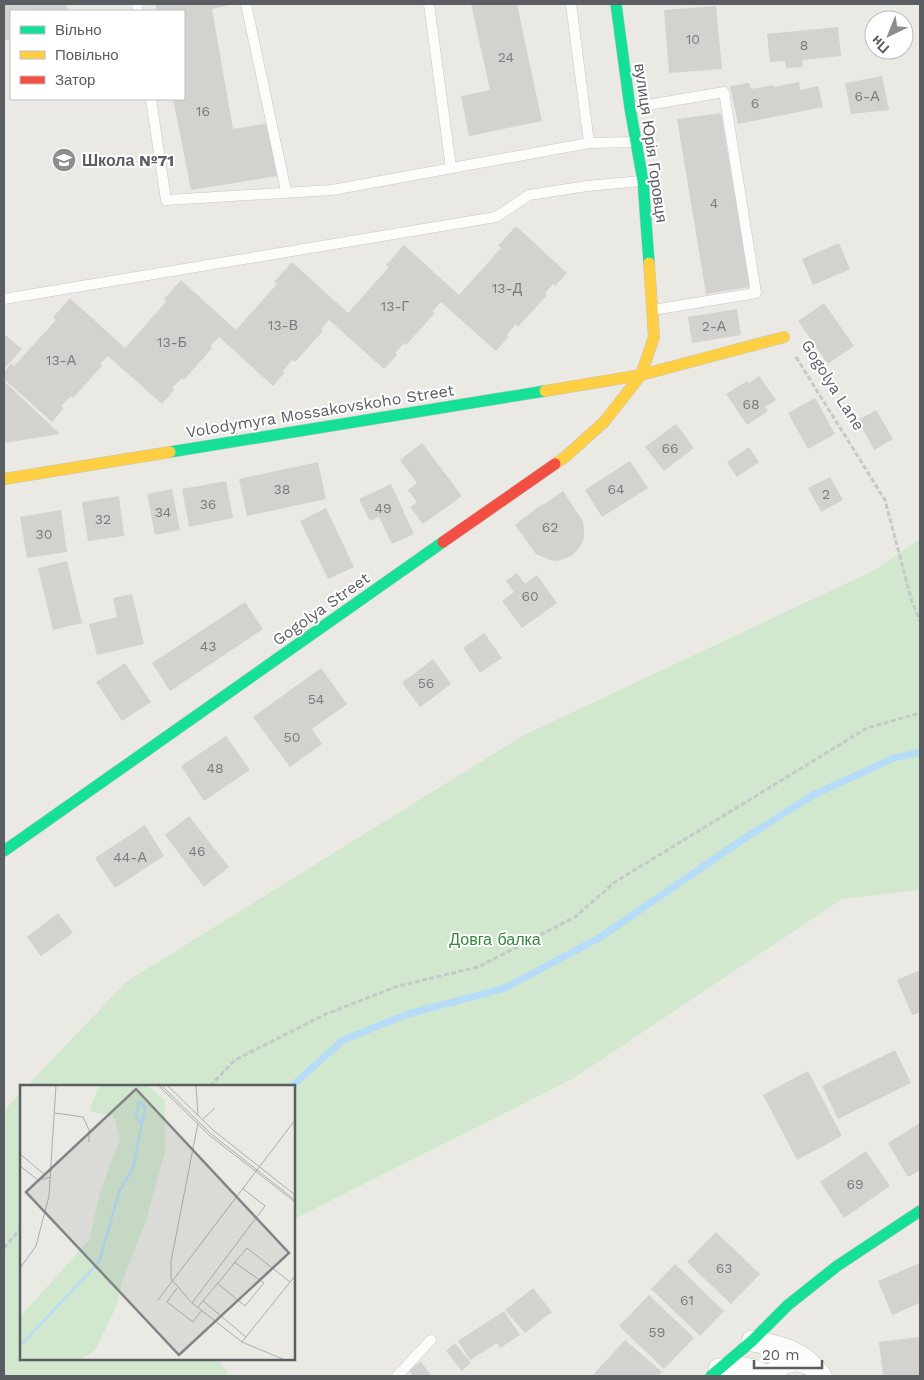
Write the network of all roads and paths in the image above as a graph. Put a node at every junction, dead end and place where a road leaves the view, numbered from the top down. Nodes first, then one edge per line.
1 (246, 4) edge
2 (429, 4) edge
3 (571, 4) edge
4 (616, 4) edge
5 (151, 100) edge
6 (630, 108) junction
7 (636, 142) junction
8 (589, 143) junction
9 (451, 168) junction
10 (643, 181) junction
11 (286, 191) dead end
12 (4, 299) edge
13 (652, 310) junction
14 (784, 337) joint
15 (641, 375) junction
16 (4, 479) edge
17 (920, 621) edge
18 (920, 713) edge
19 (4, 851) edge
20 (211, 1085) edge
21 (920, 1211) edge
22 (20, 1229) edge
23 (4, 1248) edge
24 (431, 1340) dead end
25 (752, 1341) junction
26 (817, 1371) edge
27 (715, 1373) edge
28 (397, 1376) edge
29 (767, 1376) edge
30 (771, 1376) edge

1 - 11 lane
2 - 9 lane
3 - 8 lane
4 - 6 street, вулиця Юрія Горовця
5 - 9 lane
6 - 7 street, вулиця Юрія Горовця
6 - 13 lane
7 - 8 lane
7 - 10 street, вулиця Юрія Горовця
8 - 9 lane
10 - 12 lane
10 - 13 street, вулиця Юрія Горовця
13 - 15 street, вулиця Юрія Горовця
14 - 15 street, Gogolya Lane
14 - 17 path, Gogolya Lane
15 - 16 street, Volodymyra Mossakovskoho Street
15 - 19 street, Gogolya Street
18 - 20 path
21 - 25 street
22 - 23 path
24 - 28 lane
25 - 26 street
25 - 27 street
26 - 30 street
27 - 29 street

